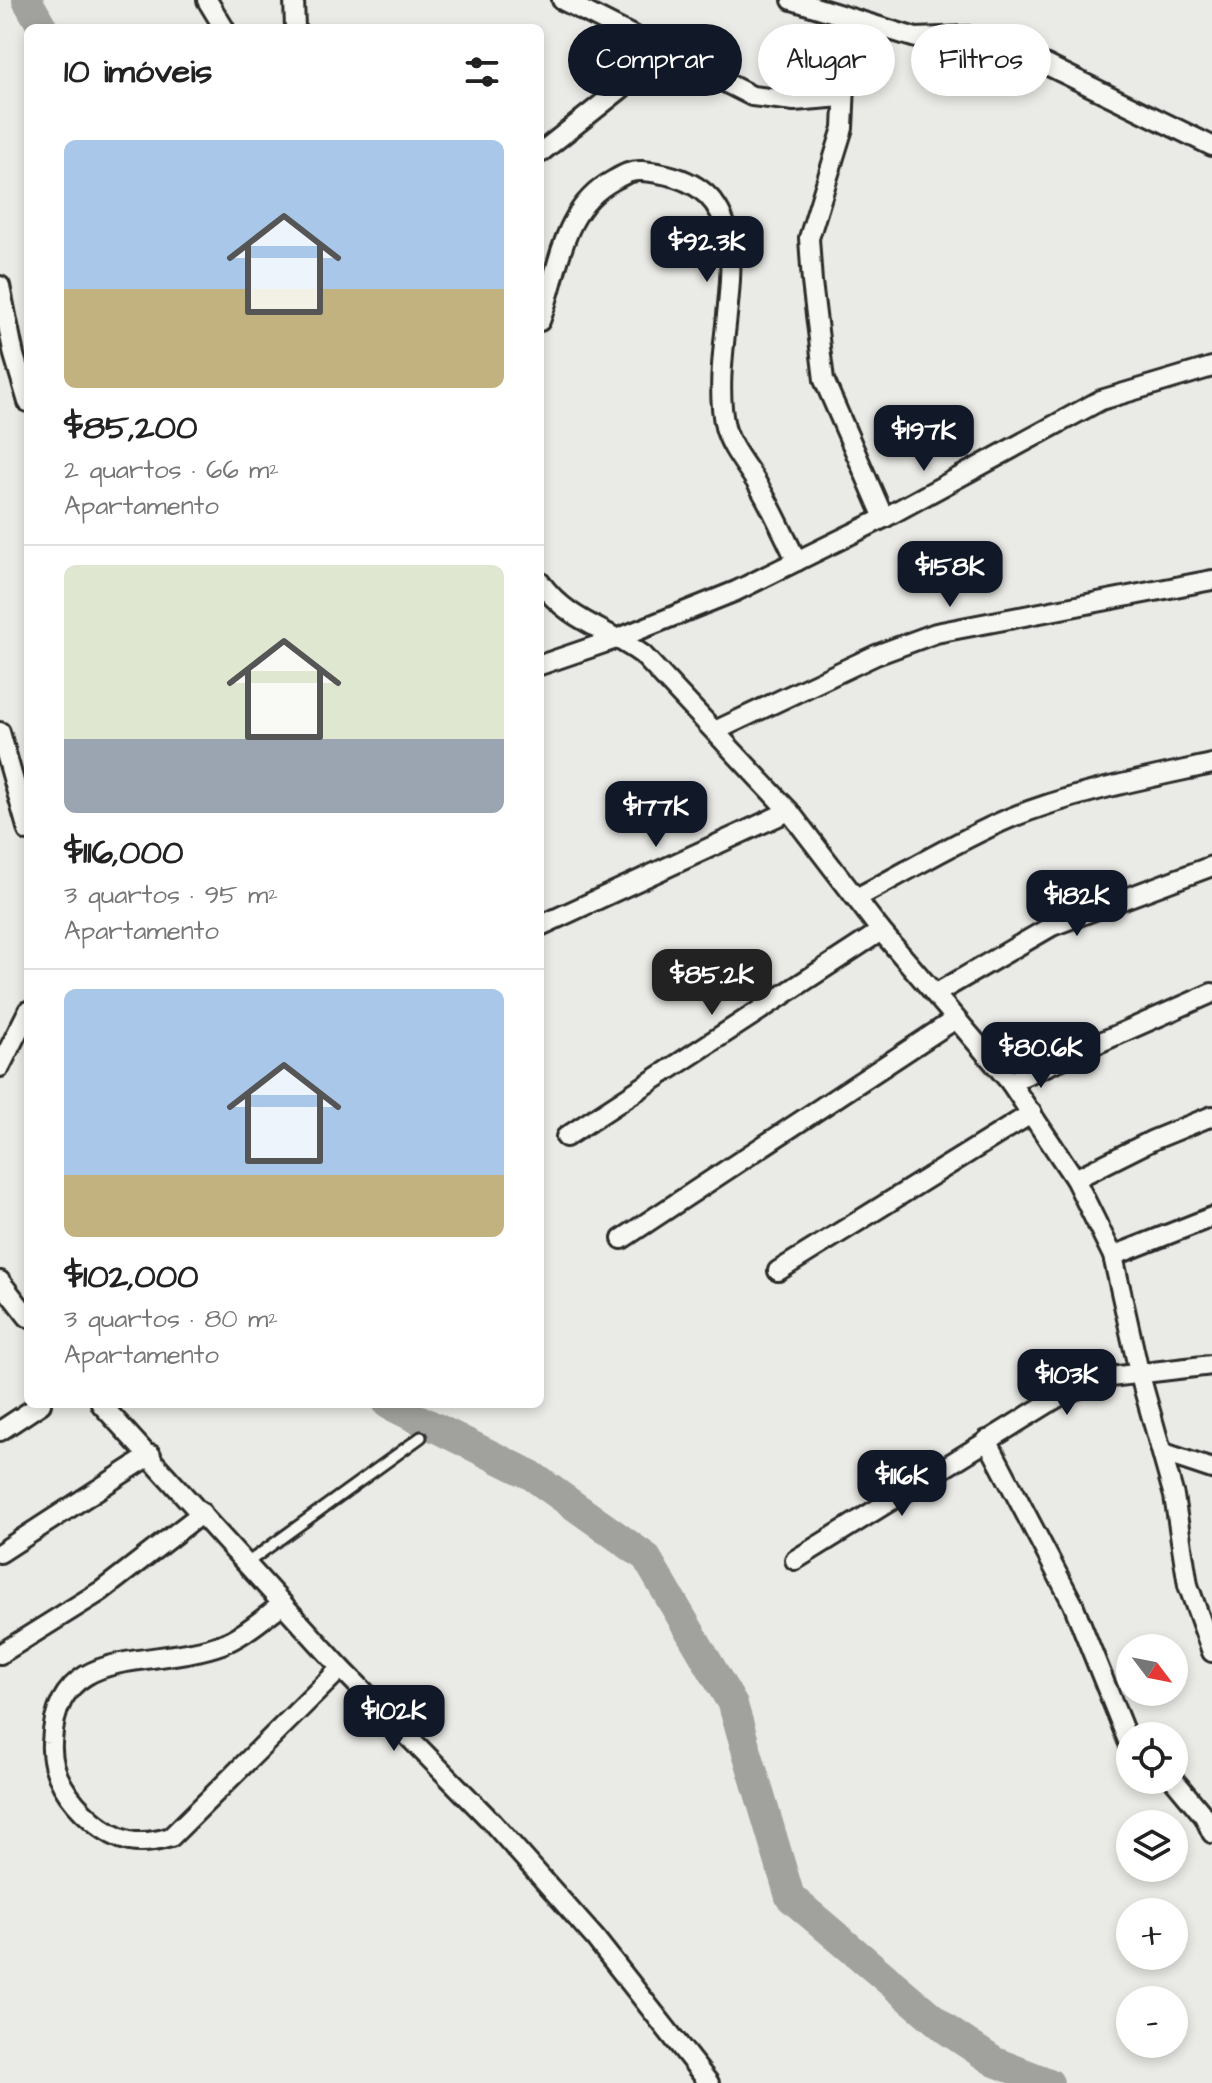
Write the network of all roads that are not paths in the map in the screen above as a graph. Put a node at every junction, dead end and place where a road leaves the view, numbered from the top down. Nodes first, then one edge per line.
1 (207, 0) edge
2 (294, 0) edge
3 (562, 0) edge
4 (792, 0) edge
5 (848, 20) junction
6 (222, 24) edge
7 (295, 24) edge
8 (609, 24) edge
9 (742, 91) edge
10 (612, 96) edge
11 (842, 97) junction
12 (1212, 146) edge
13 (544, 150) edge
14 (0, 286) edge
15 (544, 309) edge
16 (1212, 367) edge
17 (24, 389) edge
18 (884, 518) junction
19 (797, 561) junction
20 (1212, 580) edge
21 (544, 588) edge
22 (619, 638) junction
23 (544, 664) edge
24 (717, 730) junction
25 (1, 738) edge
26 (1212, 764) edge
27 (789, 811) junction
28 (24, 817) edge
29 (1212, 866) edge
30 (858, 897) junction
31 (544, 924) edge
32 (881, 931) junction
33 (1212, 993) edge
34 (935, 994) junction
35 (24, 1019) edge
36 (954, 1020) junction
37 (0, 1067) edge
38 (1010, 1082) junction
39 (1032, 1113) junction
40 (1212, 1116) edge
41 (566, 1137) dead end
42 (1075, 1179) junction
43 (1212, 1217) edge
44 (622, 1239) dead end
45 (1113, 1256) junction
46 (778, 1271) dead end
47 (0, 1281) edge
48 (24, 1312) edge
49 (1212, 1365) edge
50 (1139, 1372) junction
51 (35, 1408) edge
52 (105, 1408) edge
53 (0, 1431) edge
54 (421, 1437) dead end
55 (987, 1440) junction
56 (1164, 1453) junction
57 (151, 1455) junction
58 (1212, 1469) edge
59 (202, 1513) junction
60 (0, 1553) edge
61 (795, 1560) dead end
62 (247, 1563) junction
63 (283, 1604) junction
64 (1212, 1652) edge
65 (0, 1654) edge
66 (341, 1668) junction
67 (1120, 1722) edge
68 (1186, 1794) edge
69 (1212, 1833) edge
70 (709, 2083) edge

1 - 6 street
2 - 7 street
3 - 8 street
4 - 5 street
5 - 11 street
5 - 12 street
9 - 11 street
10 - 13 street
11 - 18 street
14 - 17 street
15 - 19 street
16 - 18 street
18 - 19 street
19 - 22 street
20 - 24 street
21 - 22 street
22 - 23 street
22 - 24 street
24 - 27 street
25 - 28 street
26 - 30 street
27 - 30 street
27 - 31 street
29 - 34 street
30 - 32 street
32 - 34 street
32 - 41 street
33 - 38 street
34 - 36 street
35 - 37 street
36 - 38 street
36 - 44 street
38 - 39 street
39 - 42 street
39 - 46 street
40 - 42 street
42 - 45 street
43 - 45 street
45 - 50 street
47 - 48 street
49 - 50 street
50 - 55 street
50 - 56 street
51 - 53 street
52 - 57 street
54 - 62 lane
55 - 61 street
55 - 67 street
56 - 58 street
56 - 64 street
57 - 59 street
57 - 60 street
59 - 62 street
59 - 65 street
62 - 63 street
63 - 66 street
63 - 66 street
66 - 70 street
68 - 69 street

